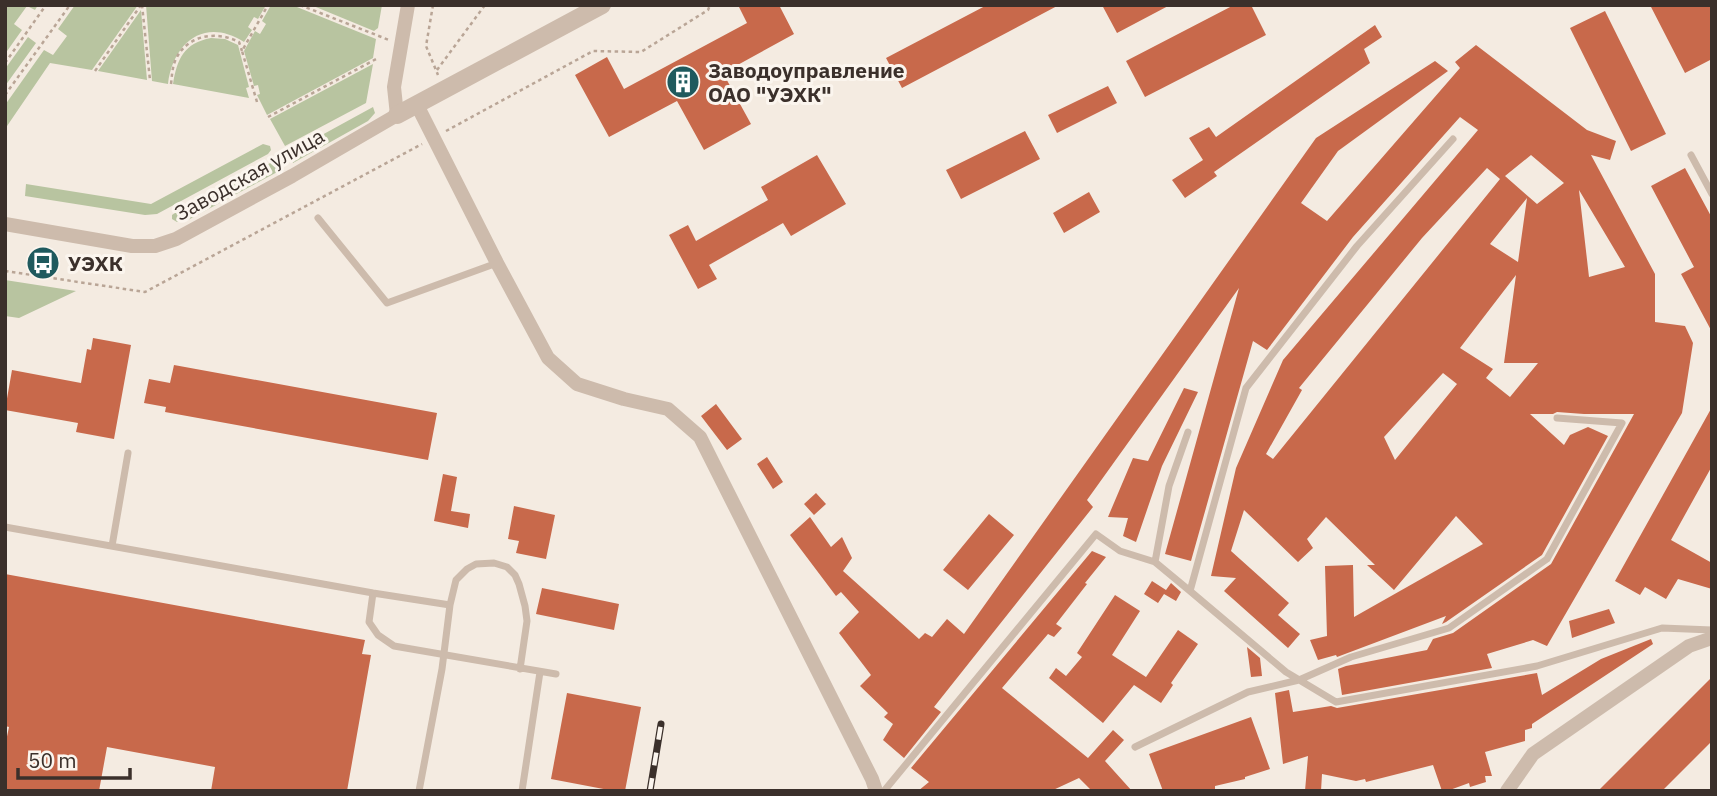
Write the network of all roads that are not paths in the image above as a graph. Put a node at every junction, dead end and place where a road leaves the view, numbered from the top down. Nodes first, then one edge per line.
1 (408, 5) edge
2 (602, 5) edge
3 (416, 105) junction
4 (397, 115) junction
5 (1453, 139) dead end
6 (1691, 155) dead end
7 (1712, 194) edge
8 (318, 218) dead end
9 (5, 224) edge
10 (497, 263) junction
11 (1557, 418) dead end
12 (1188, 432) dead end
13 (128, 453) dead end
14 (5, 527) edge
15 (112, 546) junction
16 (1155, 562) junction
17 (1190, 591) junction
18 (373, 593) junction
19 (450, 605) junction
20 (1712, 630) edge
21 (1712, 638) edge
22 (444, 654) junction
23 (520, 668) junction
24 (540, 672) junction
25 (556, 674) dead end
26 (1299, 680) junction
27 (1135, 747) dead end
28 (419, 791) edge
29 (522, 791) edge
30 (877, 791) edge
31 (884, 791) edge
32 (1507, 791) edge

1 - 4 street
2 - 3 street
3 - 4 street
3 - 10 street
4 - 9 street, Заводская улица
5 - 17 lane
6 - 7 lane
8 - 10 lane
10 - 30 street
11 - 26 lane
12 - 16 lane
13 - 15 lane
14 - 15 lane
15 - 18 lane
16 - 17 lane
16 - 31 lane
17 - 26 lane
18 - 19 lane
18 - 22 lane
19 - 22 lane
19 - 23 lane
20 - 26 lane
21 - 32 street
22 - 23 lane
22 - 28 lane
23 - 24 lane
24 - 25 lane
24 - 29 lane
26 - 27 lane

